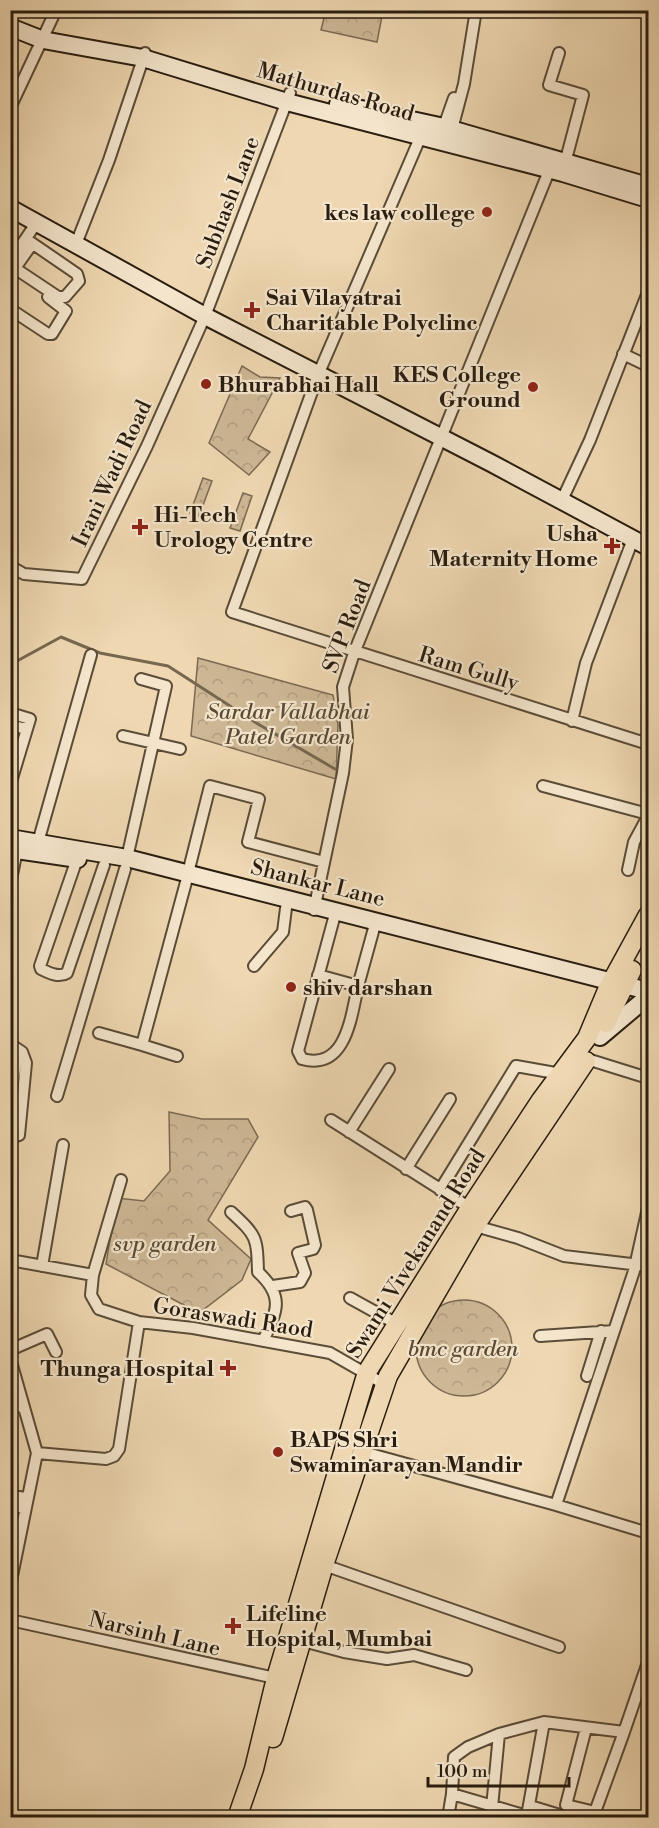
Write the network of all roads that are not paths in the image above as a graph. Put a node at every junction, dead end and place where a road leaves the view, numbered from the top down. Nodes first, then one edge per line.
1 (56, 10) edge
2 (470, 10) edge
3 (476, 10) edge
4 (10, 18) edge
5 (10, 27) edge
6 (45, 36) junction
7 (559, 53) dead end
8 (144, 54) junction
9 (288, 97) junction
10 (10, 108) edge
11 (446, 135) junction
12 (420, 138) junction
13 (559, 168) junction
14 (648, 186) edge
15 (648, 199) edge
16 (10, 208) edge
17 (37, 222) junction
18 (29, 242) junction
19 (76, 244) junction
20 (12, 267) edge
21 (648, 292) edge
22 (10, 309) edge
23 (205, 316) junction
24 (623, 354) junction
25 (648, 366) edge
26 (318, 375) junction
27 (441, 439) junction
28 (562, 500) junction
29 (633, 539) junction
30 (648, 547) edge
31 (10, 566) edge
32 (354, 653) junction
33 (91, 655) dead end
34 (141, 679) dead end
35 (10, 713) edge
36 (572, 721) junction
37 (10, 725) edge
38 (26, 729) junction
39 (123, 736) dead end
40 (152, 743) junction
41 (648, 744) edge
42 (180, 749) dead end
43 (10, 785) edge
44 (543, 786) dead end
45 (648, 815) edge
46 (13, 846) edge
47 (37, 847) junction
48 (77, 859) junction
49 (324, 862) junction
50 (126, 863) junction
51 (104, 864) junction
52 (628, 870) dead end
53 (187, 878) junction
54 (10, 885) edge
55 (286, 908) junction
56 (314, 909) junction
57 (648, 915) edge
58 (334, 918) junction
59 (374, 928) junction
60 (648, 939) edge
61 (254, 966) dead end
62 (318, 975) junction
63 (358, 986) junction
64 (616, 986) junction
65 (647, 999) edge
66 (99, 1033) dead end
67 (600, 1037) junction
68 (10, 1044) edge
69 (142, 1045) junction
70 (10, 1053) edge
71 (177, 1056) dead end
72 (588, 1059) junction
73 (389, 1069) dead end
74 (561, 1074) junction
75 (648, 1078) edge
76 (57, 1096) dead end
77 (450, 1099) dead end
78 (10, 1105) edge
79 (331, 1120) dead end
80 (349, 1132) junction
81 (10, 1138) edge
82 (63, 1145) dead end
83 (406, 1169) junction
84 (121, 1180) dead end
85 (440, 1190) junction
86 (470, 1208) junction
87 (648, 1208) edge
88 (291, 1211) dead end
89 (231, 1212) dead end
90 (475, 1226) junction
91 (10, 1260) edge
92 (42, 1266) junction
93 (635, 1266) junction
94 (648, 1266) edge
95 (93, 1275) junction
96 (273, 1286) junction
97 (350, 1298) dead end
98 (139, 1322) junction
99 (398, 1324) junction
100 (607, 1334) junction
101 (540, 1336) dead end
102 (263, 1341) junction
103 (10, 1350) edge
104 (56, 1352) dead end
105 (10, 1358) edge
106 (367, 1372) junction
107 (384, 1384) junction
108 (10, 1405) edge
109 (23, 1407) junction
110 (363, 1452) junction
111 (37, 1453) junction
112 (10, 1496) edge
113 (26, 1503) junction
114 (10, 1505) edge
115 (556, 1505) junction
116 (648, 1533) edge
117 (324, 1565) junction
118 (12, 1569) edge
119 (10, 1586) edge
120 (10, 1620) edge
121 (303, 1641) junction
122 (559, 1647) dead end
123 (648, 1662) edge
124 (466, 1670) dead end
125 (284, 1680) junction
126 (544, 1722) junction
127 (586, 1728) junction
128 (624, 1732) junction
129 (499, 1734) junction
130 (452, 1794) junction
131 (492, 1813) edge
132 (528, 1813) edge
133 (564, 1813) edge
134 (237, 1818) edge
135 (247, 1818) edge
136 (448, 1818) edge

1 - 6 street
2 - 11 street
3 - 11 street
4 - 6 street
5 - 6 street, Mathurdas Road
6 - 8 street, Mathurdas Road
6 - 10 street
7 - 13 street, SVP Road
8 - 9 street, Mathurdas Road
8 - 19 street
9 - 11 street
9 - 12 street, Mathurdas Road
9 - 23 street, Subhash Lane
11 - 12 street, Mathurdas Road
11 - 13 street, Mathurdas Road
12 - 26 street
13 - 14 street
13 - 15 street, Mathurdas Road
13 - 27 street, SVP Road
16 - 17 street
17 - 18 street
17 - 19 street
18 - 20 street
18 - 20 street
19 - 23 street
20 - 22 street
21 - 24 street
23 - 26 street
23 - 31 street, Irani Wadi Road
24 - 25 street
24 - 28 street
26 - 27 street
26 - 32 street, Ram Gully
27 - 28 street
27 - 32 street, SVP Road
28 - 29 street
29 - 30 street
29 - 36 street
32 - 36 street, Ram Gully
32 - 49 street, SVP Road
33 - 47 street
34 - 40 street
35 - 38 street
36 - 41 street, Ram Gully
37 - 38 street
38 - 43 street
39 - 40 street
40 - 42 street
40 - 50 street
44 - 45 street
45 - 52 street
46 - 47 street, Shankar Lane
46 - 54 street
47 - 48 street, Shankar Lane
47 - 50 street, Shankar Lane
48 - 51 street, Shankar Lane
48 - 51 street
49 - 53 street
49 - 56 street, SVP Road
50 - 51 street, Shankar Lane
50 - 53 street, Shankar Lane
50 - 76 street
53 - 55 street, Shankar Lane
53 - 56 street, Shankar Lane
53 - 69 street
55 - 56 street, Shankar Lane
55 - 61 street
56 - 58 street, Shankar Lane
56 - 64 street, Shankar Lane
57 - 64 main road, Swami Vivekanand Road
58 - 59 street, Shankar Lane
58 - 62 street
59 - 63 street
59 - 64 street, Shankar Lane
60 - 64 main road, Swami Vivekanand Road
62 - 63 street
62 - 63 street
64 - 65 street
64 - 67 main road, Swami Vivekanand Road
64 - 74 main road, Swami Vivekanand Road
65 - 67 street
66 - 69 street
67 - 72 main road, Swami Vivekanand Road
68 - 81 street
69 - 71 street
70 - 78 street
72 - 75 street
72 - 90 main road, Swami Vivekanand Road
73 - 80 street
74 - 85 street
74 - 86 main road, Swami Vivekanand Road
77 - 83 street
79 - 80 street
80 - 83 street
82 - 92 street
83 - 85 street
84 - 95 street
85 - 86 street
86 - 99 main road, Swami Vivekanand Road
87 - 93 street
88 - 96 street
89 - 96 street
90 - 93 street
90 - 107 main road, Swami Vivekanand Road
91 - 92 street
92 - 95 street
93 - 94 street
93 - 100 street
95 - 98 street, Goraswadi Raod
96 - 102 street
97 - 99 street
98 - 102 street, Goraswadi Raod
98 - 111 street
99 - 106 main road, Swami Vivekanand Road
100 - 101 street
100 - 115 street
102 - 106 street, Goraswadi Raod
103 - 104 street
105 - 109 street
106 - 107 street, Goraswadi Raod
106 - 125 main road, Swami Vivekanand Road
107 - 110 main road, Swami Vivekanand Road
108 - 109 street
109 - 111 street
110 - 115 street
110 - 117 main road, Swami Vivekanand Road
111 - 113 street
112 - 113 street
113 - 114 street
113 - 118 street
115 - 116 street
117 - 121 main road, Swami Vivekanand Road
117 - 122 street
118 - 119 street
120 - 125 street, Narsinh Lane
121 - 124 street
121 - 125 main road, Swami Vivekanand Road
123 - 128 street
125 - 134 main road, Swami Vivekanand Road
125 - 135 main road, Swami Vivekanand Road
126 - 127 street
126 - 129 street
126 - 132 street
127 - 128 street
127 - 133 street
128 - 133 street
129 - 130 street
129 - 131 street
130 - 131 street
130 - 136 street
131 - 132 street
132 - 133 street

